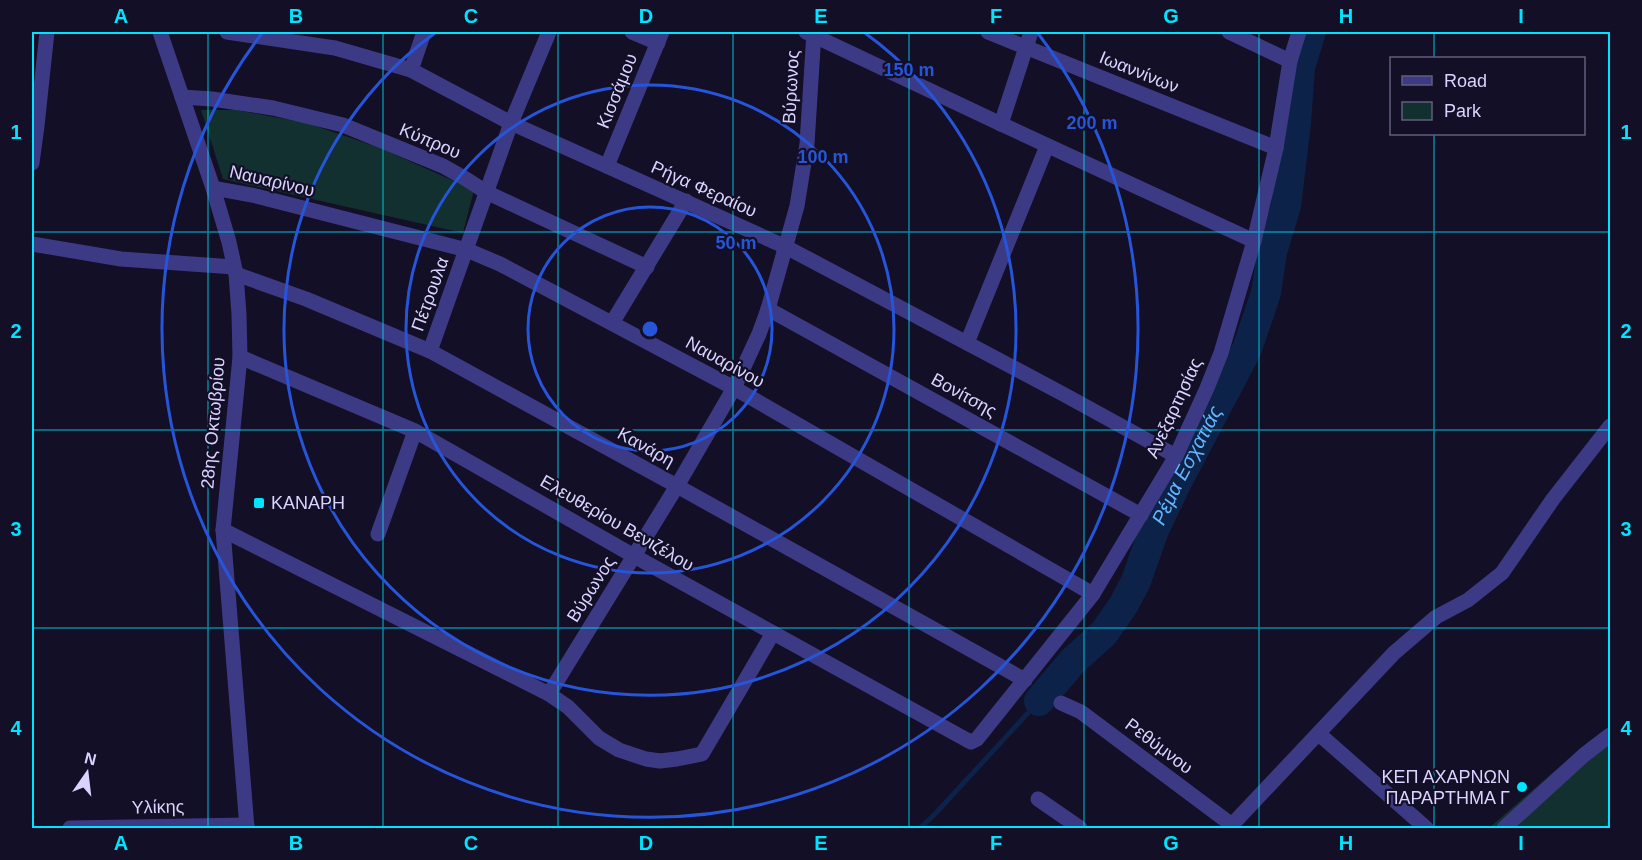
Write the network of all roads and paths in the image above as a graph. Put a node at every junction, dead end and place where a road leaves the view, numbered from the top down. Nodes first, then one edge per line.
1 (47, 32) edge
2 (160, 32) edge
3 (227, 32) edge
4 (424, 32) edge
5 (549, 32) edge
6 (632, 32) edge
7 (988, 32) edge
8 (1031, 32) edge
9 (1229, 32) edge
10 (1299, 32) edge
11 (811, 33) edge
12 (660, 37) edge
13 (1025, 47) junction
14 (1290, 61) junction
15 (411, 70) junction
16 (183, 97) junction
17 (511, 123) junction
18 (1001, 124) junction
19 (1047, 146) junction
20 (1276, 148) junction
21 (32, 163) edge
22 (607, 166) junction
23 (213, 188) junction
24 (486, 192) junction
25 (686, 201) junction
26 (1254, 241) junction
27 (32, 244) edge
28 (786, 247) junction
29 (467, 250) junction
30 (647, 267) junction
31 (235, 270) junction
32 (768, 309) junction
33 (612, 323) junction
34 (967, 343) junction
35 (430, 351) junction
36 (240, 357) junction
37 (734, 388) junction
38 (1611, 426) edge
39 (415, 431) junction
40 (1176, 456) junction
41 (677, 486) junction
42 (1141, 515) junction
43 (223, 530) junction
44 (378, 534) dead end
45 (634, 556) junction
46 (1093, 594) junction
47 (772, 633) junction
48 (1025, 680) junction
49 (549, 694) junction
50 (1060, 703) dead end
51 (1319, 734) junction
52 (1611, 735) edge
53 (967, 740) joint
54 (1038, 799) dead end
55 (247, 827) edge
56 (1231, 827) edge
57 (70, 828) edge
58 (1080, 828) edge
59 (1426, 828) edge
60 (1504, 828) edge

1 - 21 street
2 - 16 street, 28ης Οκτωβρίου
3 - 15 street, Ρήγα Φεραίου
4 - 15 street
5 - 17 street, Πέτρουλα
6 - 12 street
7 - 13 street, Ιωαννίνων
8 - 13 street
9 - 14 street
10 - 14 street, Ανεξαρτησίας
11 - 18 street
11 - 28 street, Βύρωνος
12 - 22 street, Κισσάμου
13 - 18 street
13 - 20 street, Ιωαννίνων
14 - 20 street, Ανεξαρτησίας
15 - 17 street, Ρήγα Φεραίου
16 - 23 street, 28ης Οκτωβρίου
16 - 24 street, Κύπρου
17 - 22 street, Ρήγα Φεραίου
17 - 24 street, Πέτρουλα
18 - 19 street
19 - 26 street
19 - 34 street
20 - 26 street, Ανεξαρτησίας
22 - 25 street, Ρήγα Φεραίου
23 - 29 street, Ναυαρίνου
23 - 31 street, 28ης Οκτωβρίου
24 - 29 street, Πέτρουλα
24 - 30 street, Κύπρου
25 - 28 street, Ρήγα Φεραίου
25 - 30 street
26 - 40 street, Ανεξαρτησίας
27 - 31 street, Κανάρη
28 - 32 street, Βύρωνος
28 - 34 street, Ρήγα Φεραίου
29 - 33 street, Ναυαρίνου
29 - 35 street, Πέτρουλα
30 - 33 street
31 - 35 street, Κανάρη
31 - 36 street, 28ης Οκτωβρίου
32 - 37 street, Βύρωνος
32 - 42 street, Βονίτσης
33 - 37 street, Ναυαρίνου
34 - 40 street, Ρήγα Φεραίου
35 - 41 street, Κανάρη
36 - 39 street, Ελευθερίου Βενιζέλου
36 - 43 street, 28ης Οκτωβρίου
37 - 41 street, Βύρωνος
37 - 46 street, Ναυαρίνου
38 - 51 street
39 - 44 street
39 - 45 street, Ελευθερίου Βενιζέλου
40 - 42 street, Ανεξαρτησίας
41 - 45 street, Βύρωνος
41 - 48 street, Κανάρη
42 - 46 street, Ανεξαρτησίας
43 - 49 street
43 - 55 street, 28ης Οκτωβρίου
45 - 47 street, Ελευθερίου Βενιζέλου
45 - 49 street, Βύρωνος
46 - 48 street, Ανεξαρτησίας
47 - 49 street
47 - 53 street, Ελευθερίου Βενιζέλου
48 - 53 street, Ανεξαρτησίας
50 - 56 street, Ρεθύμνου
51 - 56 street
51 - 59 street
52 - 60 street
54 - 58 street
55 - 57 street, Υλίκης

